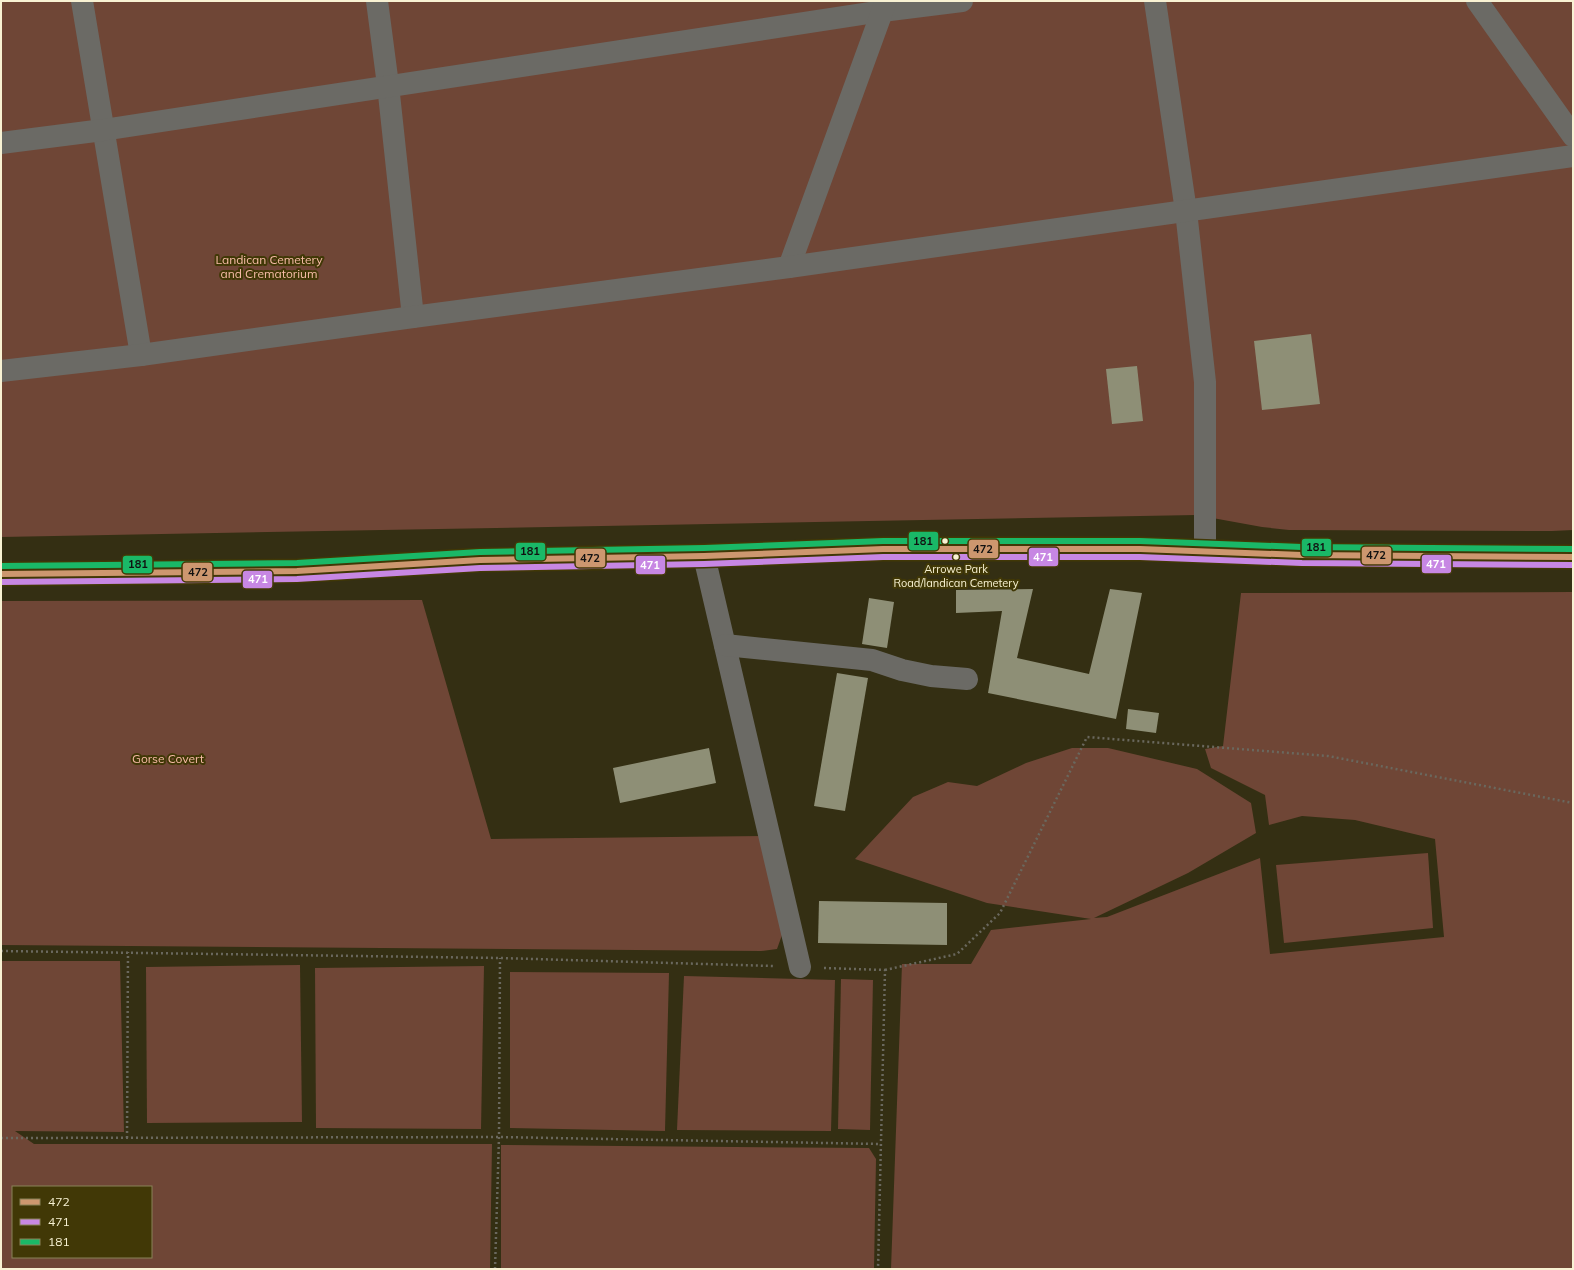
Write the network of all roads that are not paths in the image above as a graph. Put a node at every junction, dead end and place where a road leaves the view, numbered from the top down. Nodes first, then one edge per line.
1 (82, 1) edge
2 (377, 1) edge
3 (962, 1) edge
4 (1155, 1) edge
5 (1477, 1) edge
6 (884, 6) edge
7 (388, 85) junction
8 (103, 130) junction
9 (1573, 136) edge
10 (1, 144) edge
11 (1573, 156) edge
12 (1186, 211) junction
13 (789, 267) junction
14 (413, 317) junction
15 (142, 355) junction
16 (1, 371) edge
17 (1204, 552) junction
18 (704, 556) junction
19 (1573, 557) edge
20 (1, 574) edge
21 (725, 645) junction
22 (967, 679) dead end
23 (800, 967) road end

1 - 8 lane
2 - 7 lane
3 - 6 lane
4 - 12 lane
5 - 9 lane
6 - 7 lane
6 - 13 lane
7 - 8 lane
7 - 14 lane
8 - 10 lane
8 - 15 lane
11 - 12 lane
12 - 13 lane
12 - 17 lane
13 - 14 lane
14 - 15 lane
15 - 16 lane
17 - 18 main road
17 - 19 main road
18 - 20 main road
18 - 21 lane
21 - 22 lane
21 - 23 lane

